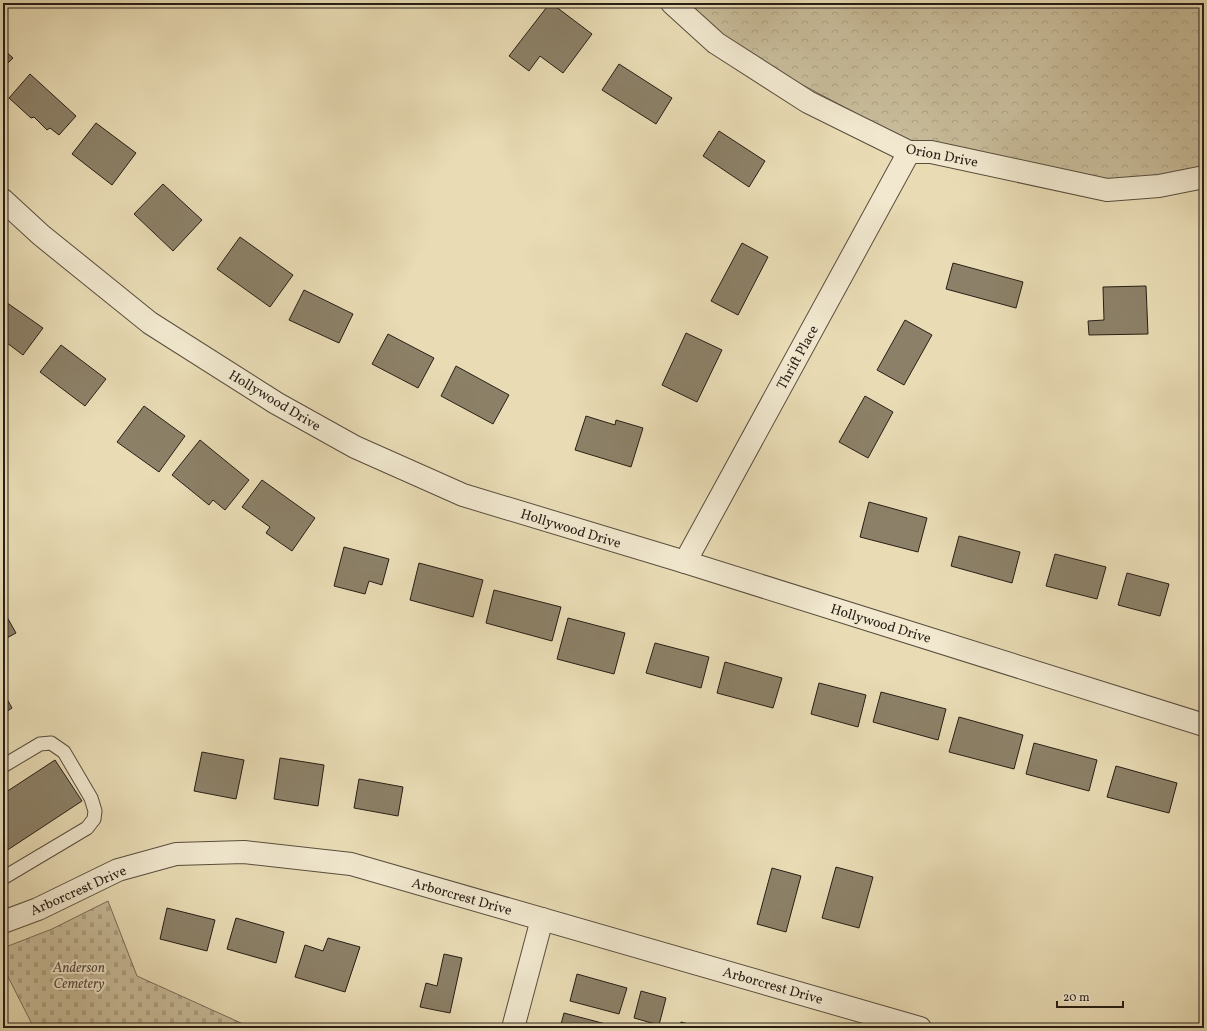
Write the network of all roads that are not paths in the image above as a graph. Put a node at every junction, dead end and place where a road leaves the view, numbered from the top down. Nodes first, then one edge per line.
1 (672, 3) edge
2 (909, 152) junction
3 (1204, 177) edge
4 (3, 200) edge
5 (685, 562) junction
6 (1204, 725) edge
7 (3, 766) edge
8 (3, 878) edge
9 (542, 919) junction
10 (3, 922) edge
11 (513, 1028) edge
12 (920, 1028) edge

1 - 2 street, Orion Drive
2 - 3 street, Orion Drive
2 - 5 street, Thrift Place
4 - 5 street, Hollywood Drive
5 - 6 street, Hollywood Drive
7 - 8 lane
9 - 10 street, Arborcrest Drive
9 - 11 street
9 - 12 street, Arborcrest Drive

